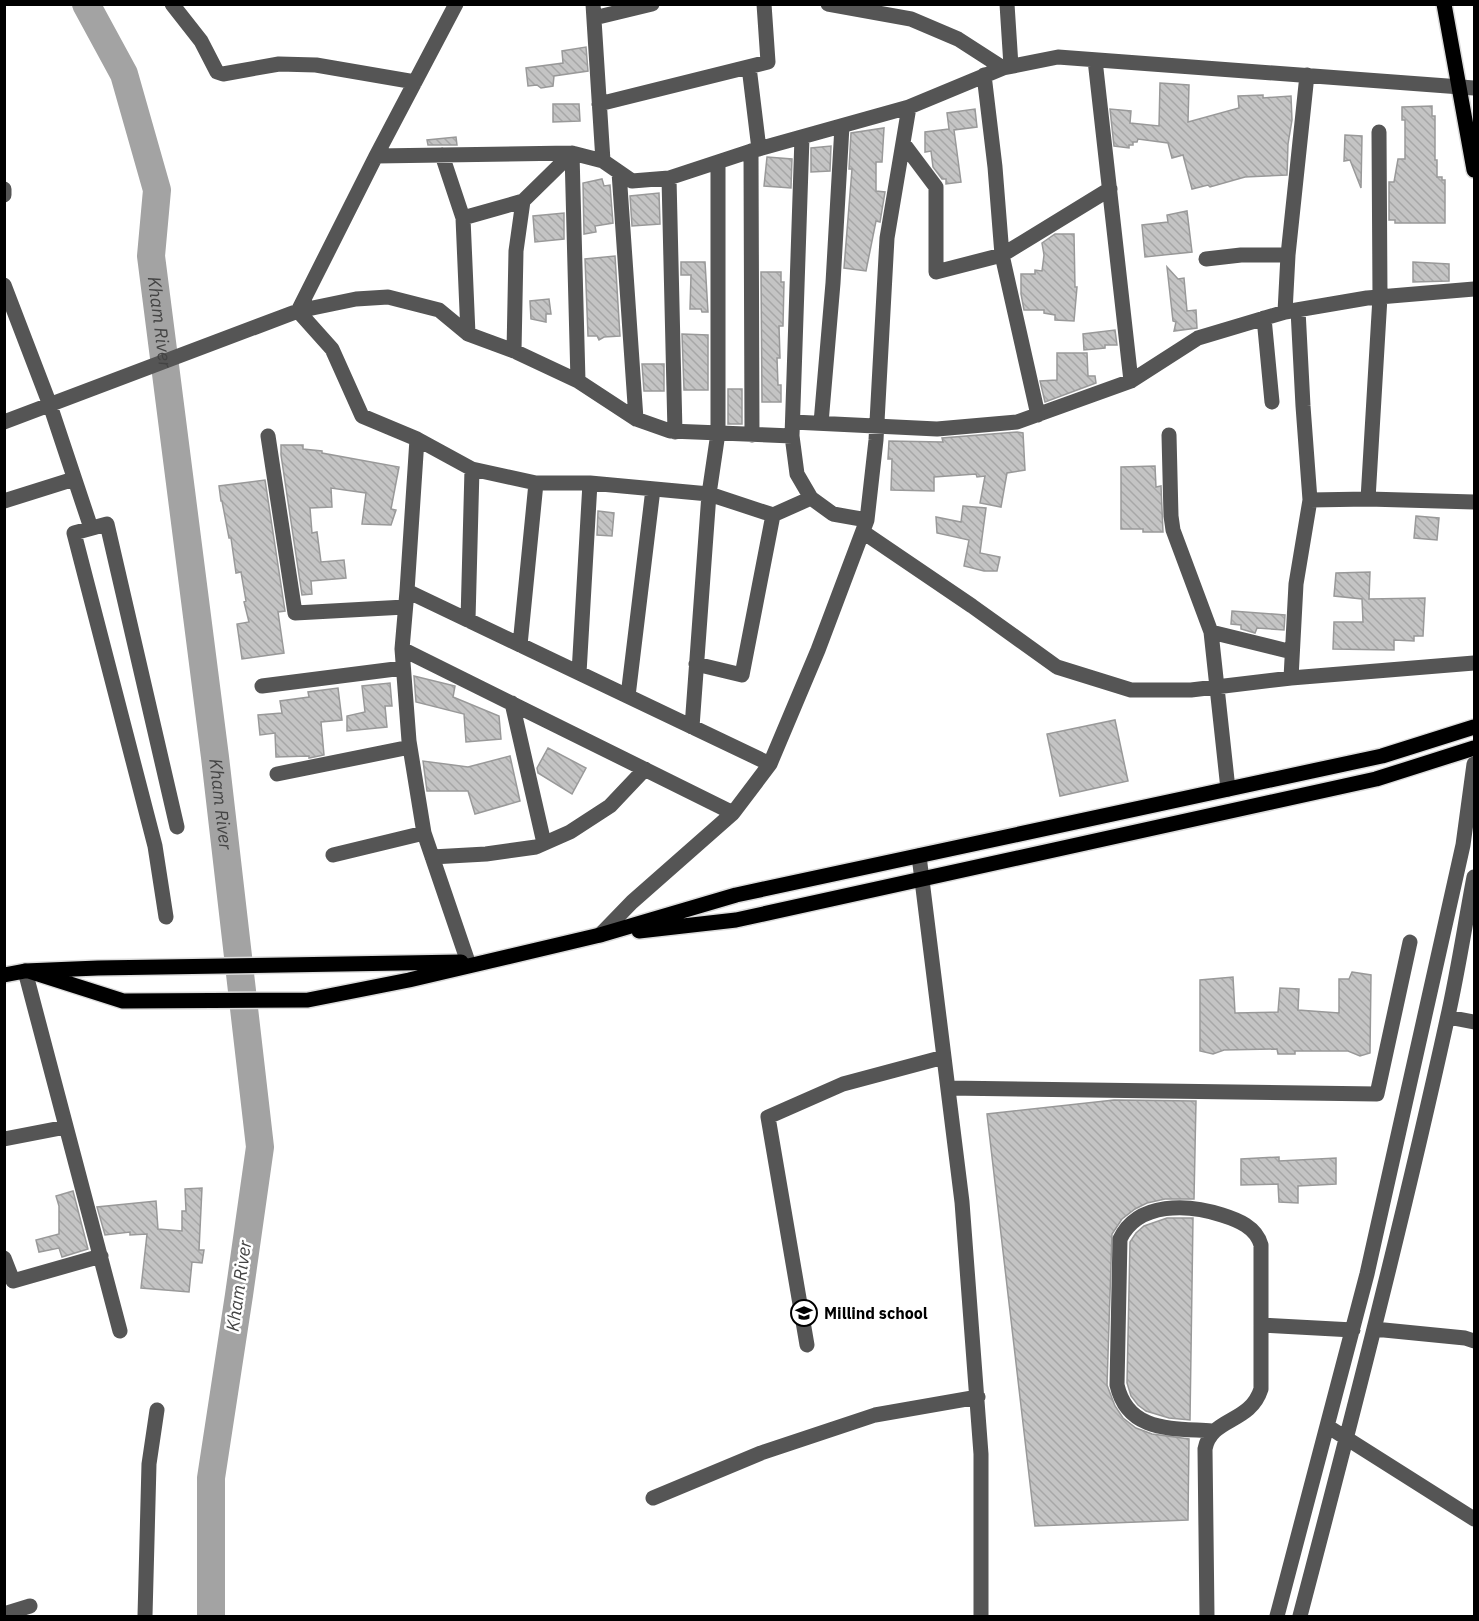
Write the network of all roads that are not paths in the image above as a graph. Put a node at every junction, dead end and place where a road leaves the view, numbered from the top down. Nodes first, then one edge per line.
1 (171, 4) edge
2 (456, 4) edge
3 (652, 4) edge
4 (764, 4) edge
5 (828, 4) edge
6 (1007, 4) edge
7 (1444, 4) edge
8 (593, 11) edge
9 (913, 12) edge
10 (1095, 60) junction
11 (749, 67) junction
12 (1007, 67) junction
13 (984, 75) junction
14 (1307, 75) junction
15 (415, 82) junction
16 (1467, 87) edge
17 (599, 104) junction
18 (909, 107) junction
19 (842, 126) junction
20 (1379, 132) dead end
21 (802, 137) junction
22 (903, 143) junction
23 (755, 150) junction
24 (572, 153) junction
25 (442, 155) junction
26 (376, 156) junction
27 (603, 161) junction
28 (718, 162) junction
29 (1474, 170) edge
30 (619, 172) junction
31 (669, 177) junction
32 (4, 189) edge
33 (1110, 189) junction
34 (4, 195) edge
35 (523, 201) junction
36 (463, 218) junction
37 (1002, 255) junction
38 (1287, 255) junction
39 (1206, 259) dead end
40 (1474, 289) edge
41 (6, 292) edge
42 (1380, 297) junction
43 (298, 311) junction
44 (1291, 311) junction
45 (1264, 318) junction
46 (468, 334) junction
47 (514, 351) junction
48 (578, 381) junction
49 (1131, 381) junction
50 (1272, 402) dead end
51 (50, 405) junction
52 (1038, 415) junction
53 (636, 419) junction
54 (4, 422) edge
55 (821, 423) junction
56 (877, 425) junction
57 (792, 429) junction
58 (675, 432) junction
59 (718, 433) junction
60 (752, 435) junction
61 (1169, 435) dead end
62 (268, 436) dead end
63 (417, 439) junction
64 (472, 468) junction
65 (74, 479) junction
66 (536, 483) junction
67 (590, 483) junction
68 (653, 489) junction
69 (709, 494) junction
70 (811, 498) junction
71 (1368, 499) junction
72 (1310, 500) junction
73 (4, 501) edge
74 (1474, 502) edge
75 (773, 515) junction
76 (865, 526) junction
77 (91, 528) junction
78 (407, 591) junction
79 (405, 607) junction
80 (468, 620) junction
81 (1211, 632) junction
82 (520, 645) junction
83 (402, 649) junction
84 (1293, 652) junction
85 (1474, 663) edge
86 (696, 664) junction
87 (403, 668) junction
88 (579, 673) junction
89 (1291, 678) junction
90 (262, 686) dead end
91 (1216, 687) junction
92 (628, 696) junction
93 (512, 703) junction
94 (692, 727) junction
95 (1474, 727) edge
96 (410, 747) junction
97 (1474, 748) edge
98 (770, 764) junction
99 (1474, 764) edge
100 (645, 770) junction
101 (277, 774) dead end
102 (1228, 789) junction
103 (733, 813) junction
104 (177, 827) dead end
105 (424, 833) junction
106 (544, 843) junction
107 (333, 855) dead end
108 (919, 856) junction
109 (432, 857) junction
110 (1474, 877) edge
111 (922, 879) junction
112 (166, 917) dead end
113 (600, 935) junction
114 (1410, 942) dead end
115 (494, 960) junction
116 (468, 962) junction
117 (27, 971) junction
118 (4, 975) edge
119 (1448, 1017) junction
120 (1474, 1022) edge
121 (944, 1057) junction
122 (948, 1088) junction
123 (66, 1126) junction
124 (4, 1139) edge
125 (101, 1256) junction
126 (4, 1258) edge
127 (1261, 1325) junction
128 (1374, 1329) junction
129 (120, 1330) dead end
130 (1353, 1330) junction
131 (1474, 1341) edge
132 (807, 1345) dead end
133 (978, 1397) junction
134 (157, 1410) dead end
135 (1327, 1426) junction
136 (1212, 1431) junction
137 (1347, 1439) junction
138 (653, 1498) dead end
139 (1474, 1519) edge
140 (30, 1606) dead end
141 (4, 1614) edge
142 (145, 1617) edge
143 (981, 1617) edge
144 (1207, 1617) edge
145 (1277, 1617) edge
146 (1300, 1617) edge

1 - 15 street
2 - 15 street
3 - 8 street
4 - 11 street
5 - 9 street
6 - 12 street
7 - 16 main road
8 - 17 street
9 - 12 street
10 - 12 street
10 - 14 street
10 - 33 street
11 - 17 street
11 - 23 street
12 - 13 street
13 - 18 street
13 - 37 street
14 - 16 street
14 - 38 street
15 - 26 street
16 - 29 main road
17 - 27 street
18 - 19 street
18 - 22 street
19 - 21 street
19 - 55 street
20 - 42 street
21 - 23 street
21 - 57 street
22 - 37 street
22 - 56 street
23 - 28 street
23 - 60 street
24 - 25 street
24 - 27 street
24 - 35 street
24 - 48 street
25 - 26 street
25 - 36 street
26 - 43 street
27 - 30 street
28 - 31 street
28 - 59 street
30 - 31 street
30 - 53 street
31 - 58 street
32 - 34 street
33 - 37 street
33 - 49 street
35 - 36 street
35 - 47 street
36 - 46 street
37 - 52 street
38 - 39 street
38 - 44 street
40 - 42 street
41 - 51 street
42 - 44 street
42 - 71 street
43 - 46 street
43 - 51 street
43 - 63 street
44 - 45 street
44 - 72 street
45 - 49 street
45 - 50 street
46 - 47 street
47 - 48 street
48 - 53 street
49 - 52 street
51 - 54 street
51 - 65 street
52 - 56 street
53 - 58 street
55 - 56 street
55 - 57 street
56 - 76 street
57 - 60 street
57 - 70 street
58 - 59 street
59 - 60 street
59 - 69 street
61 - 81 street
62 - 79 street
63 - 64 street
63 - 78 street
64 - 66 street
64 - 80 street
65 - 73 street
65 - 77 street
66 - 67 street
66 - 82 street
67 - 68 street
67 - 88 street
68 - 69 street
68 - 92 street
69 - 75 street
69 - 86 street
70 - 75 street
70 - 76 street
71 - 72 street
71 - 74 street
72 - 84 street
75 - 86 street
76 - 91 street
76 - 98 street
77 - 104 street
77 - 112 street
78 - 79 street
78 - 80 street
79 - 83 street
80 - 82 street
81 - 84 street
81 - 91 street
82 - 88 street
83 - 87 street
83 - 93 street
84 - 89 street
85 - 89 street
86 - 94 street
87 - 90 street
87 - 96 street
88 - 92 street
89 - 91 street
91 - 102 street
92 - 94 street
93 - 100 street
93 - 106 street
94 - 98 street
95 - 102 main road
96 - 101 street
96 - 105 street
97 - 111 main road
98 - 103 street
99 - 130 street
100 - 103 street
100 - 106 street
102 - 108 main road
103 - 113 street
105 - 107 street
105 - 109 street
106 - 109 street
108 - 111 street
108 - 113 main road
109 - 116 street
110 - 119 street
111 - 113 main road
111 - 121 street
113 - 115 main road
114 - 122 street
115 - 116 main road
115 - 117 main road
116 - 117 main road
117 - 118 main road
117 - 123 street
119 - 120 street
119 - 128 street
121 - 122 street
121 - 132 street
122 - 133 street
123 - 124 street
123 - 125 street
125 - 126 street
125 - 129 street
127 - 130 street
127 - 136 street
127 - 136 street
128 - 131 street
128 - 137 street
130 - 135 street
133 - 138 street
133 - 143 street
134 - 142 street
135 - 137 street
135 - 145 street
136 - 144 street
137 - 139 street
137 - 146 street
140 - 141 street

